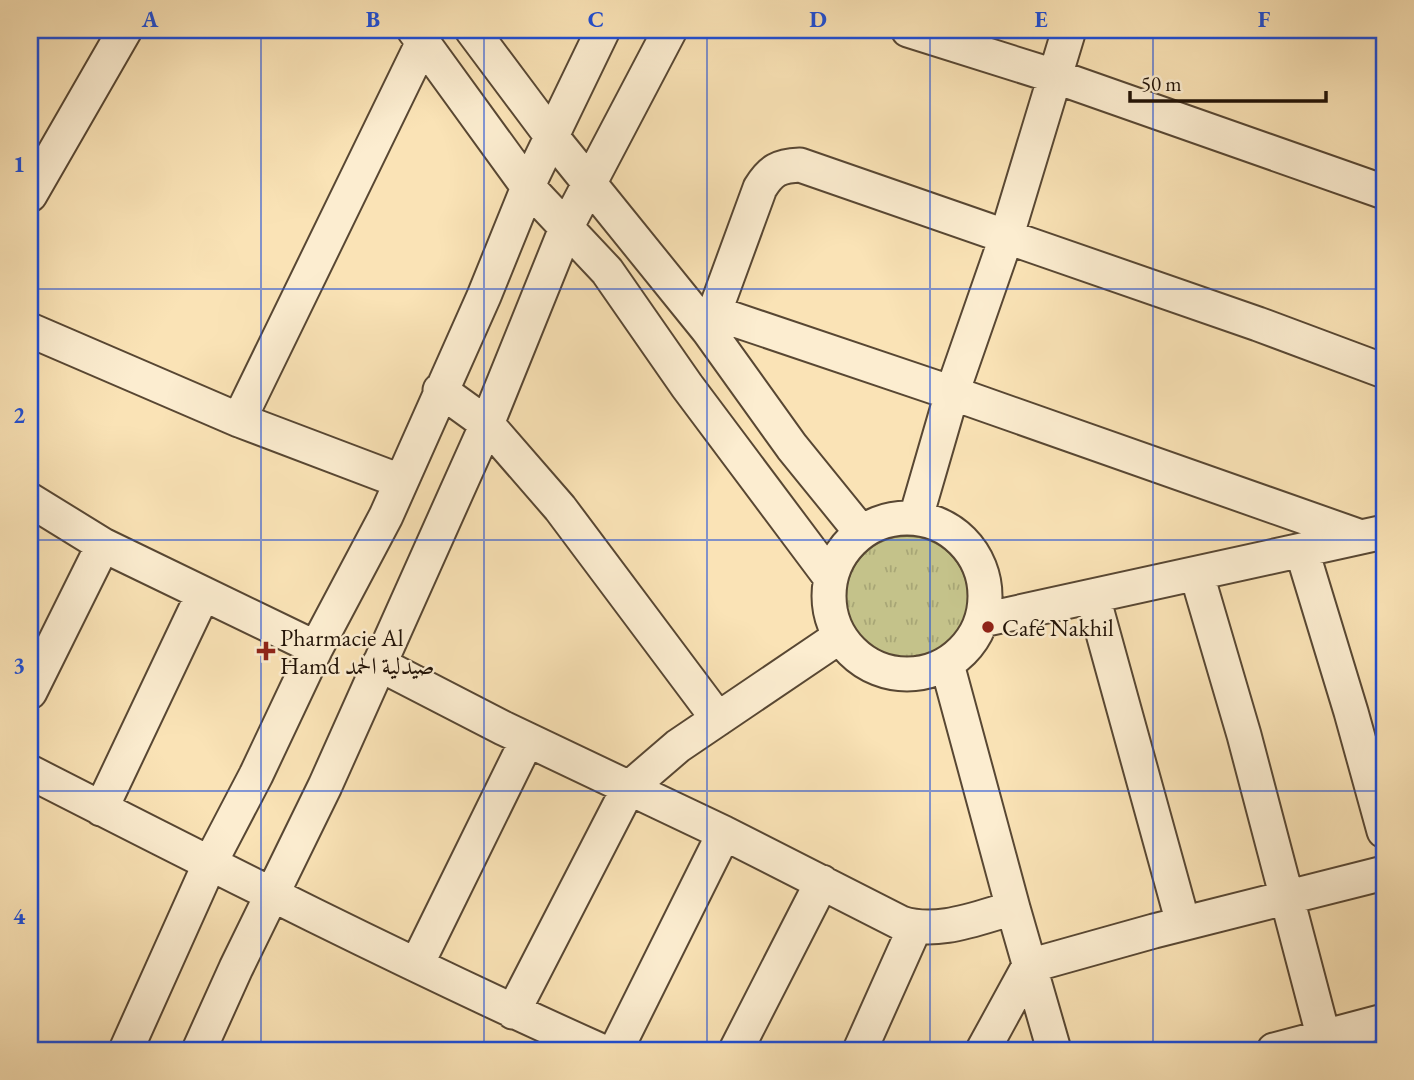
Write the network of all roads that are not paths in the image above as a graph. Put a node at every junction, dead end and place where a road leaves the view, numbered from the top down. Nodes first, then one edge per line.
1 (125, 30) edge
2 (472, 30) edge
3 (603, 30) edge
4 (670, 30) edge
5 (908, 30) edge
6 (1069, 30) edge
7 (418, 36) edge
8 (1054, 76) junction
9 (552, 137) junction
10 (589, 183) junction
11 (528, 187) junction
12 (1384, 192) edge
13 (30, 195) edge
14 (567, 226) junction
15 (630, 236) junction
16 (1006, 238) junction
17 (607, 271) junction
18 (711, 322) junction
19 (30, 330) edge
20 (1384, 371) edge
21 (440, 390) junction
22 (952, 393) junction
23 (239, 420) junction
24 (487, 424) junction
25 (400, 481) junction
26 (30, 500) edge
27 (916, 517) junction
28 (861, 532) junction
29 (1373, 535) edge
30 (103, 545) junction
31 (1301, 551) junction
32 (1197, 575) junction
33 (830, 577) junction
34 (203, 594) junction
35 (1093, 597) junction
36 (983, 620) junction
37 (839, 637) junction
38 (316, 648) junction
39 (379, 664) junction
40 (947, 664) junction
41 (30, 692) edge
42 (718, 719) junction
43 (527, 740) junction
44 (30, 772) edge
45 (628, 789) junction
46 (101, 808) junction
47 (1384, 831) edge
48 (724, 833) junction
49 (210, 863) junction
50 (1384, 873) edge
51 (822, 882) junction
52 (273, 894) junction
53 (1288, 897) junction
54 (1013, 908) junction
55 (1183, 923) junction
56 (915, 927) junction
57 (417, 964) junction
58 (1029, 966) junction
59 (513, 1012) junction
60 (1384, 1021) edge
61 (1325, 1044) edge
62 (125, 1050) edge
63 (199, 1050) edge
64 (600, 1050) edge
65 (616, 1050) edge
66 (736, 1050) edge
67 (860, 1050) edge
68 (983, 1050) edge
69 (1054, 1050) edge
70 (1274, 1050) edge

1 - 13 street
2 - 9 street
3 - 9 street
4 - 10 street
5 - 8 street
6 - 8 street
7 - 11 street
7 - 23 street
8 - 12 street
8 - 16 street
9 - 10 street
9 - 11 street
10 - 14 street
10 - 15 street
11 - 14 street
11 - 21 street
14 - 17 street
14 - 24 street
15 - 17 street
15 - 18 street
16 - 18 street
16 - 20 street
16 - 22 street
17 - 33 street
18 - 22 street
18 - 28 street
19 - 23 street
21 - 24 street
21 - 25 street
22 - 27 street
22 - 29 street
23 - 25 street
24 - 39 street
24 - 42 street
25 - 38 street
26 - 30 street
27 - 28 street
27 - 36 street
28 - 33 street
29 - 31 street
30 - 34 street
30 - 41 street
31 - 32 street
31 - 47 street
32 - 35 street
32 - 53 street
33 - 37 street
34 - 38 street
34 - 46 street
35 - 36 street
35 - 55 street
36 - 40 street
37 - 40 street
37 - 42 street
38 - 49 street
39 - 43 street
39 - 52 street
40 - 54 street
42 - 45 street
43 - 45 street
43 - 57 street
44 - 46 street
45 - 48 street
45 - 59 street
46 - 49 street
48 - 51 street
48 - 65 street
49 - 52 street
49 - 62 street
50 - 53 street
51 - 56 street
51 - 66 street
52 - 57 street
52 - 63 street
53 - 55 street
53 - 61 street
54 - 56 street
54 - 58 street
55 - 58 street
56 - 67 street
57 - 59 street
58 - 68 street
58 - 69 street
59 - 64 street
60 - 61 street
61 - 70 street

